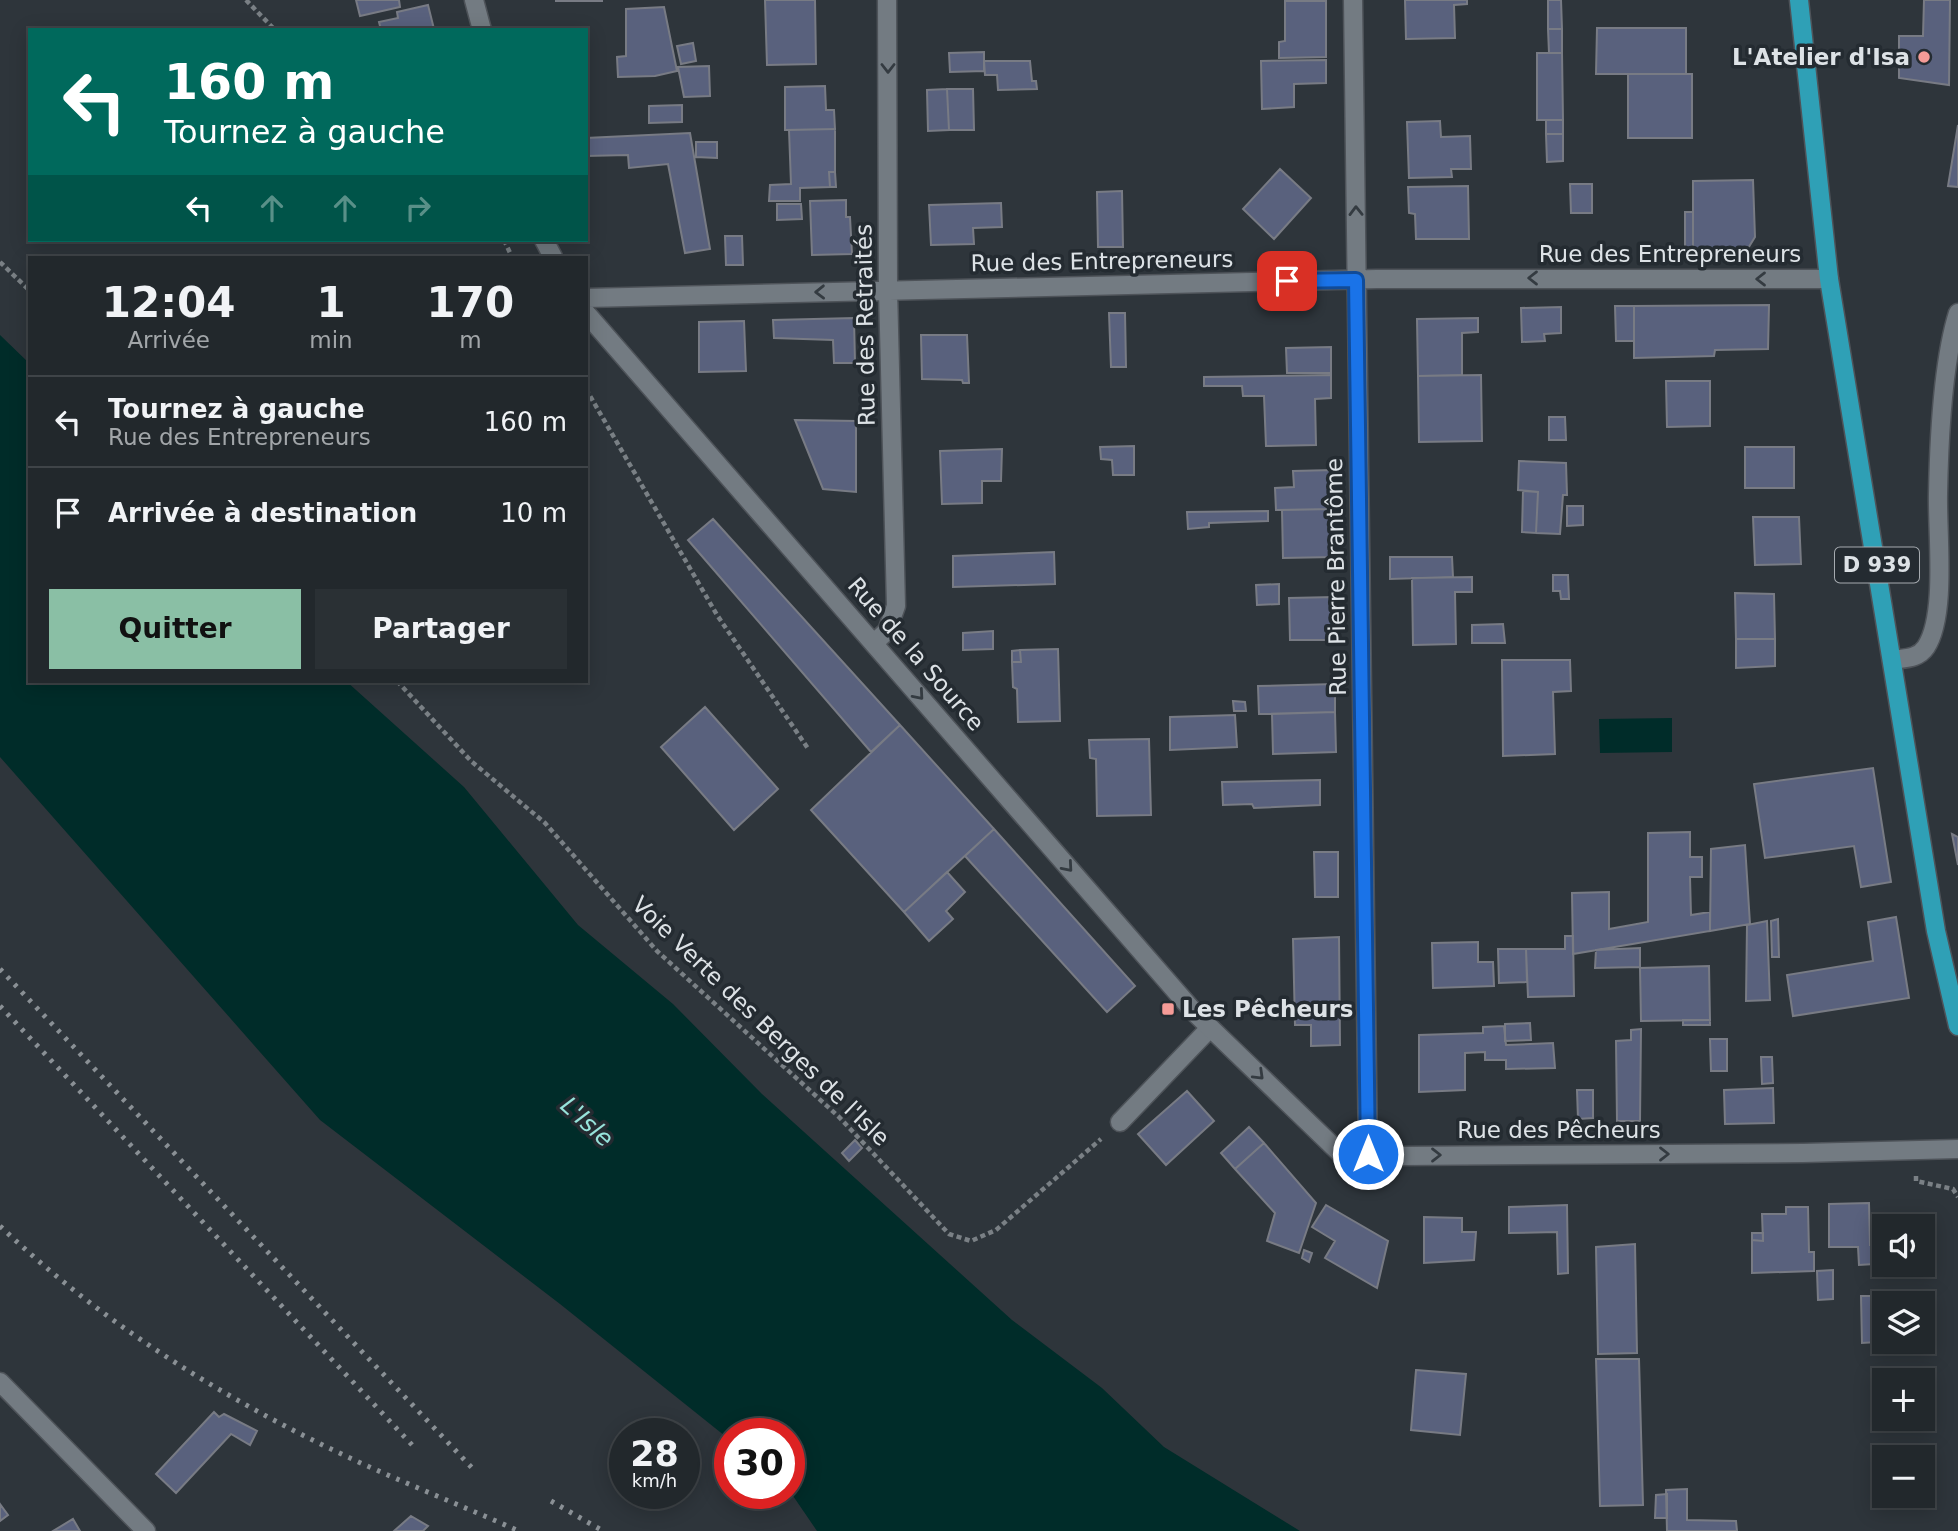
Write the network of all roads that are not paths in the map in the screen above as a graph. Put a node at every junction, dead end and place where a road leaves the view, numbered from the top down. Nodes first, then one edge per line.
1 (474, 0) edge
2 (887, 0) edge
3 (1353, 0) edge
4 (1799, 0) edge
5 (481, 28) edge
6 (1829, 279) junction
7 (1356, 280) junction
8 (888, 290) junction
9 (588, 298) edge
10 (1958, 313) edge
11 (588, 315) edge
12 (874, 643) junction
13 (1892, 660) junction
14 (1958, 1026) edge
15 (1210, 1028) junction
16 (1120, 1122) road end
17 (1958, 1149) edge
18 (1368, 1154) junction
19 (0, 1382) edge
20 (146, 1531) edge

1 - 5 street
2 -> 8 street, Rue des Retraités
7 -> 3 street, Rue Pierre Brantôme
4 - 6 main road, D 939
6 -> 7 street, Rue des Entrepreneurs
6 - 13 main road, D 939
7 - 8 street, Rue des Entrepreneurs
7 - 18 street, Rue Pierre Brantôme
8 -> 9 street, Rue des Entrepreneurs
8 - 12 street, Rue des Retraités
10 - 13 street
11 - 12 street, Rue de la Source
12 -> 15 street, Rue de la Source
13 - 14 main road, D 939
15 - 16 street
15 -> 18 street, Rue des Pêcheurs
18 -> 17 street, Rue des Pêcheurs
19 - 20 street

